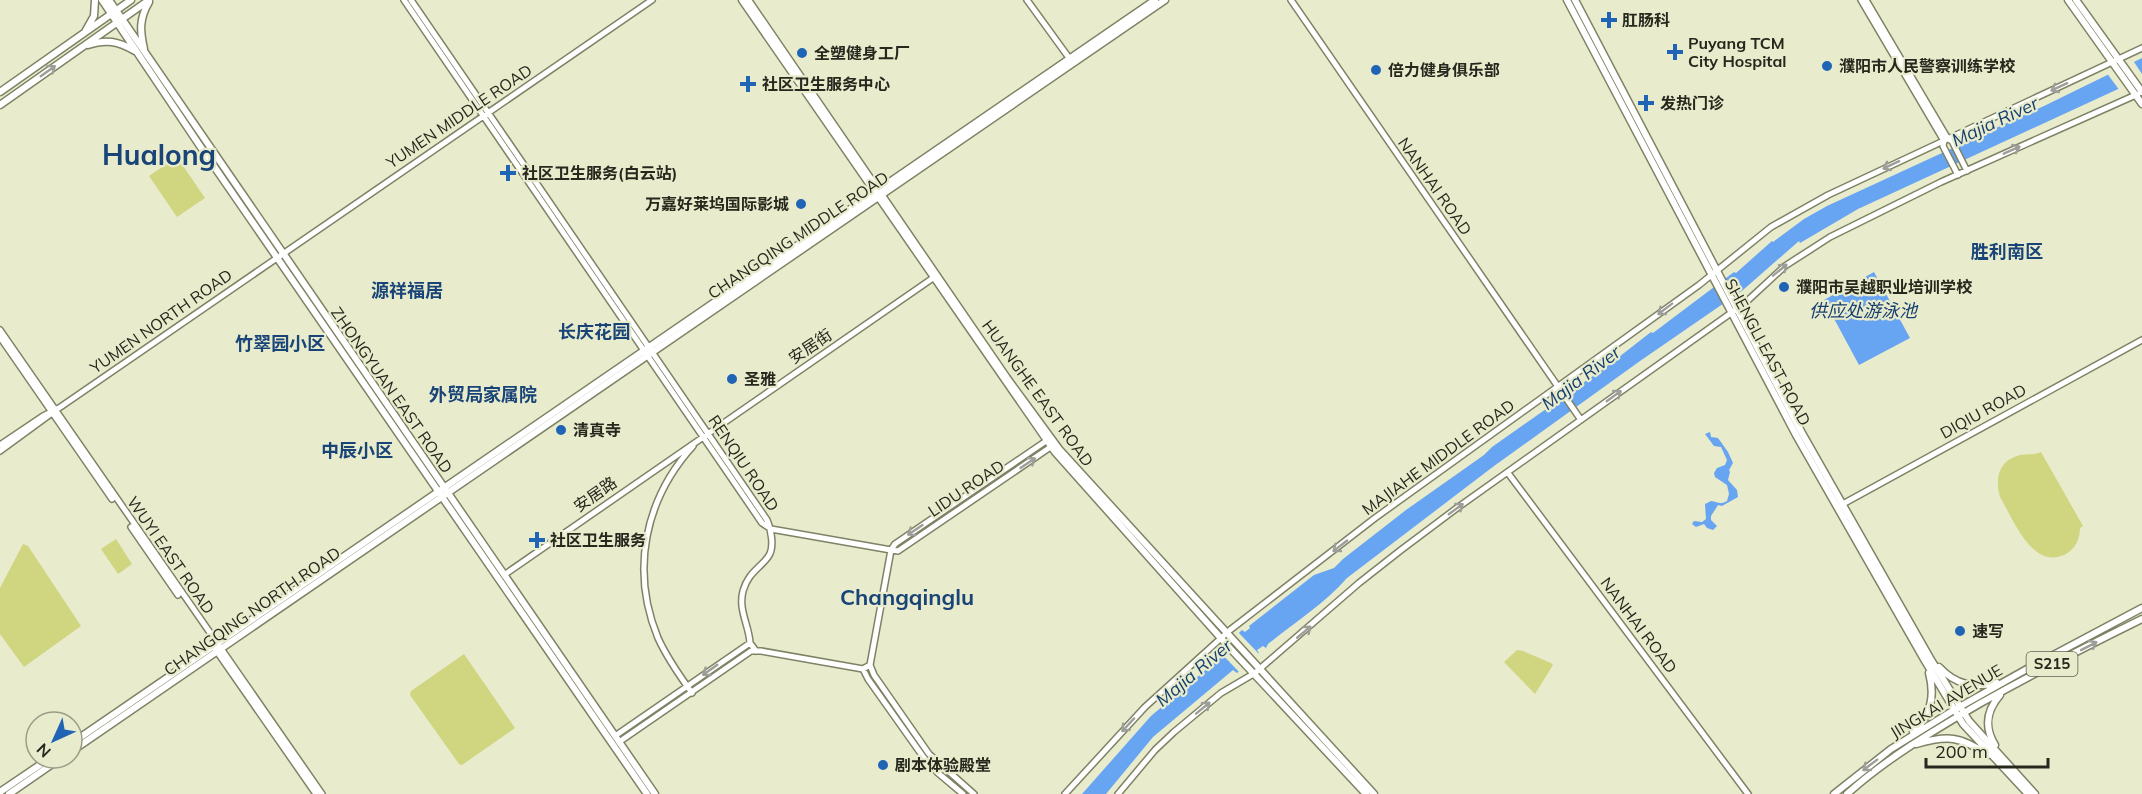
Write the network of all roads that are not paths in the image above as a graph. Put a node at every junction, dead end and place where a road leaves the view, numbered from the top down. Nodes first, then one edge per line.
1 (95, 0) edge
2 (102, 0) edge
3 (109, 0) edge
4 (131, 0) edge
5 (150, 0) edge
6 (404, 0) edge
7 (411, 0) edge
8 (652, 0) edge
9 (742, 0) edge
10 (748, 0) edge
11 (1027, 0) edge
12 (1155, 0) edge
13 (1165, 0) edge
14 (1291, 0) edge
15 (1567, 0) edge
16 (1575, 0) edge
17 (1861, 0) edge
18 (1866, 0) edge
19 (2068, 0) edge
20 (2076, 0) edge
21 (114, 12) junction
22 (119, 21) junction
23 (83, 34) junction
24 (82, 47) junction
25 (2142, 48) edge
26 (137, 52) junction
27 (145, 53) junction
28 (1071, 61) junction
29 (2116, 62) junction
30 (0, 92) edge
31 (2139, 92) edge
32 (2142, 104) edge
33 (0, 105) edge
34 (485, 114) junction
35 (1947, 142) junction
36 (1966, 169) junction
37 (1958, 174) junction
38 (878, 194) junction
39 (280, 256) junction
40 (1714, 272) junction
41 (933, 278) junction
42 (1733, 309) junction
43 (0, 330) edge
44 (0, 337) edge
45 (2142, 340) edge
46 (648, 350) junction
47 (1559, 390) junction
48 (53, 412) junction
49 (1581, 420) junction
50 (705, 434) junction
51 (1050, 443) junction
52 (0, 445) edge
53 (0, 451) edge
54 (1508, 473) junction
55 (442, 492) junction
56 (1840, 506) junction
57 (771, 529) junction
58 (891, 550) junction
59 (504, 575) junction
60 (2142, 608) edge
61 (2142, 619) edge
62 (1223, 635) junction
63 (750, 643) junction
64 (217, 647) junction
65 (756, 651) junction
66 (1927, 660) junction
67 (870, 665) junction
68 (863, 669) junction
69 (1257, 671) junction
70 (2006, 681) junction
71 (687, 686) junction
72 (2003, 691) junction
73 (692, 693) junction
74 (1959, 712) junction
75 (84, 735) edge
76 (615, 736) junction
77 (1902, 741) junction
78 (84, 742) edge
79 (619, 742) junction
80 (1910, 746) junction
81 (2005, 764) junction
82 (32, 770) edge
83 (44, 770) edge
84 (0, 792) edge
85 (9, 794) edge
86 (316, 794) edge
87 (321, 794) edge
88 (647, 794) edge
89 (655, 794) edge
90 (963, 794) edge
91 (974, 794) edge
92 (1065, 794) edge
93 (1118, 794) edge
94 (1366, 794) edge
95 (1374, 794) edge
96 (1748, 794) edge
97 (1834, 794) edge
98 (1847, 794) edge
99 (2028, 794) edge
100 (2035, 794) edge

1 - 23 main road
2 - 21 main road, ZHONGYUAN EAST ROAD
3 - 21 main road, ZHONGYUAN EAST ROAD
4 - 21 main road
5 - 22 main road
5 - 27 main road
6 - 34 street, RENQIU ROAD
7 - 34 street, RENQIU ROAD
8 - 34 street, YUMEN MIDDLE ROAD
9 - 38 main road, HUANGHE EAST ROAD
10 - 38 main road, HUANGHE EAST ROAD
11 - 28 street
12 - 28 main road, CHANGQING MIDDLE ROAD
13 - 28 main road, CHANGQING MIDDLE ROAD
14 - 47 street, NANHAI ROAD
15 - 40 main road, SHENGLI EAST ROAD
16 - 40 main road, SHENGLI EAST ROAD
17 - 35 street
18 - 35 street
19 - 29 main road
20 - 29 main road
21 - 22 main road, ZHONGYUAN EAST ROAD
21 - 23 main road
22 - 24 main road
22 - 26 main road, ZHONGYUAN EAST ROAD
22 - 27 main road, ZHONGYUAN EAST ROAD
23 - 30 main road
24 - 26 main road
33 -> 24 main road
25 - 29 street, MAJIAHE MIDDLE ROAD
26 - 39 main road, ZHONGYUAN EAST ROAD
27 - 39 main road, ZHONGYUAN EAST ROAD
28 - 38 main road, CHANGQING MIDDLE ROAD
29 - 31 main road
29 -> 35 street, MAJIAHE MIDDLE ROAD
31 - 32 main road
36 -> 31 street
34 - 39 street, YUMEN MIDDLE ROAD
34 - 46 street, RENQIU ROAD
35 - 36 street
35 - 37 street
35 -> 40 street, MAJIAHE MIDDLE ROAD
36 - 37 street
42 -> 37 street
38 - 41 main road, HUANGHE EAST ROAD
38 - 46 main road, CHANGQING MIDDLE ROAD
38 - 51 main road, HUANGHE EAST ROAD
39 - 48 street, YUMEN NORTH ROAD
39 - 55 main road, ZHONGYUAN EAST ROAD
40 - 42 main road, SHENGLI EAST ROAD
40 -> 47 street, MAJIAHE MIDDLE ROAD
41 - 50 street, 安居街
41 - 51 main road, HUANGHE EAST ROAD
49 -> 42 street
42 - 56 main road, SHENGLI EAST ROAD
43 - 48 street, WUYI EAST ROAD
44 - 48 street, WUYI EAST ROAD
45 - 56 street, DIQIU ROAD
46 - 50 street, RENQIU ROAD
46 - 55 main road, CHANGQING MIDDLE ROAD
47 - 49 street, NANHAI ROAD
47 -> 62 street, MAJIAHE MIDDLE ROAD
48 - 52 street, YUMEN NORTH ROAD
48 - 53 street, YUMEN NORTH ROAD
48 - 64 street, WUYI EAST ROAD
49 - 54 street
50 - 57 street, RENQIU ROAD
50 - 59 street, 安居路
50 - 71 street
51 - 58 street, LIDU ROAD
51 - 62 main road, HUANGHE EAST ROAD
69 -> 54 street
54 - 96 street, NANHAI ROAD
55 - 59 main road, ZHONGYUAN EAST ROAD
55 - 64 main road, CHANGQING NORTH ROAD
55 - 88 main road, ZHONGYUAN EAST ROAD
56 - 66 main road, SHENGLI EAST ROAD
57 - 58 street
57 - 63 street
58 - 67 street
59 - 76 main road, ZHONGYUAN EAST ROAD
60 - 70 main road, JINGKAI AVENUE / S215
72 -> 61 main road, JINGKAI AVENUE / S215
62 - 69 main road, HUANGHE EAST ROAD
62 -> 92 street, MAJIAHE MIDDLE ROAD
63 - 65 street
63 -> 71 street
64 - 75 main road, CHANGQING NORTH ROAD
64 - 78 main road, CHANGQING NORTH ROAD
64 - 86 street, WUYI EAST ROAD
64 - 87 street, WUYI EAST ROAD
65 - 68 street
65 - 73 street
66 - 70 main road
66 - 74 main road, SHENGLI EAST ROAD
66 - 77 main road
67 - 68 street
67 - 91 street
68 - 90 street
93 -> 69 street
69 - 94 main road, HUANGHE EAST ROAD
69 - 95 main road, HUANGHE EAST ROAD
70 - 74 main road, JINGKAI AVENUE / S215
71 - 73 street
71 - 76 street
72 - 74 main road, JINGKAI AVENUE / S215
72 - 81 main road
73 - 79 street
74 - 77 main road, JINGKAI AVENUE / S215
74 - 80 main road, JINGKAI AVENUE / S215
74 - 81 main road, SHENGLI EAST ROAD
76 - 79 main road, ZHONGYUAN EAST ROAD
77 -> 97 main road, JINGKAI AVENUE / S215
79 - 89 main road, ZHONGYUAN EAST ROAD
80 - 81 main road
80 - 98 main road, JINGKAI AVENUE / S215
81 - 99 main road
81 - 100 main road
82 - 84 main road
83 - 85 main road

